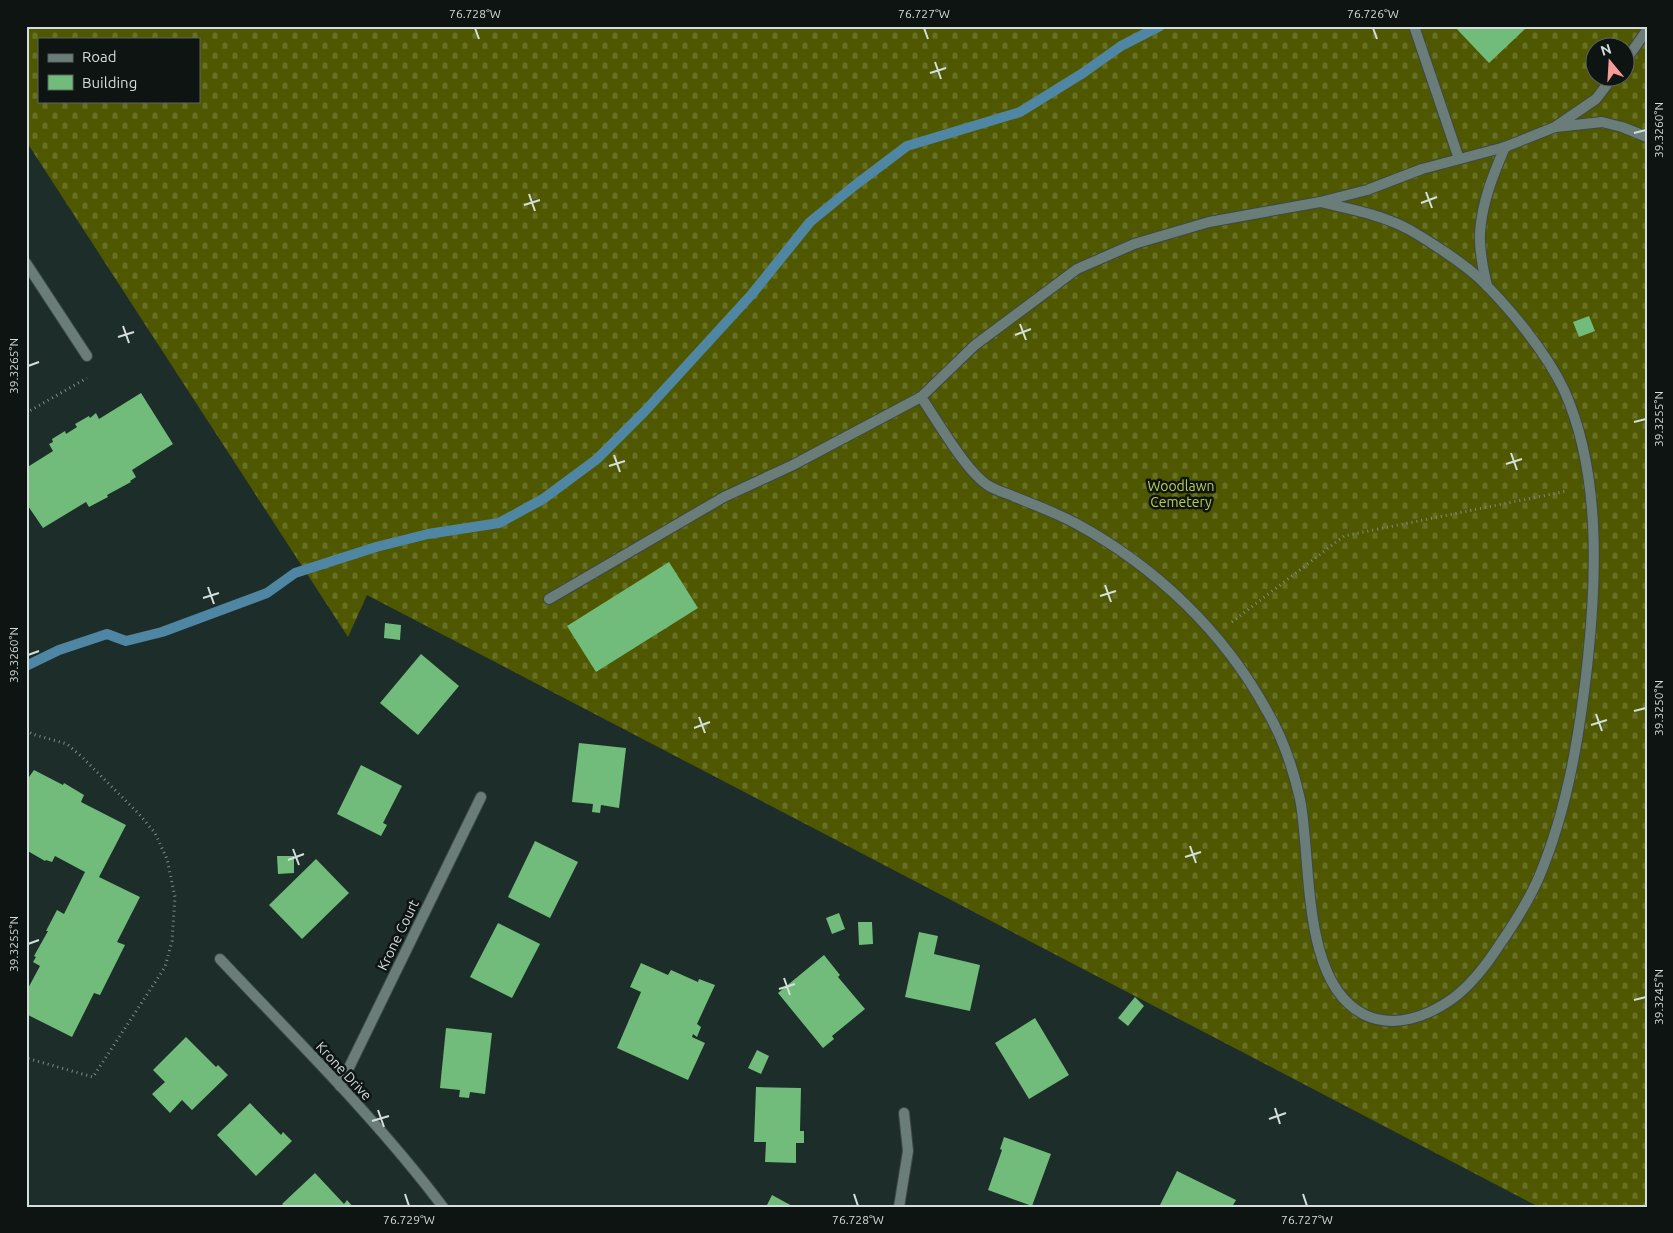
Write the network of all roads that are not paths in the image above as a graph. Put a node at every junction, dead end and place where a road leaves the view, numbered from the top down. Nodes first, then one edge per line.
1 (1414, 26) edge
2 (1647, 30) edge
3 (1636, 46) edge
4 (1604, 88) edge
5 (1555, 127) junction
6 (1647, 138) edge
7 (1505, 147) junction
8 (1459, 159) junction
9 (1320, 202) junction
10 (26, 262) edge
11 (1487, 286) junction
12 (87, 356) road end
13 (921, 397) junction
14 (549, 599) dead end
15 (481, 797) dead end
16 (220, 959) dead end
17 (340, 1086) junction
18 (904, 1113) dead end
19 (443, 1207) edge
20 (899, 1207) edge

1 - 8 street
2 - 3 street
4 - 5 street
5 - 6 street
5 - 7 street
7 - 8 street
7 - 11 street
8 - 9 street
9 - 11 street
9 - 13 street
10 - 12 street
11 - 13 street
13 - 14 street
15 - 17 street, Krone Court
16 - 17 street, Krone Drive
17 - 19 street, Krone Drive
18 - 20 street

